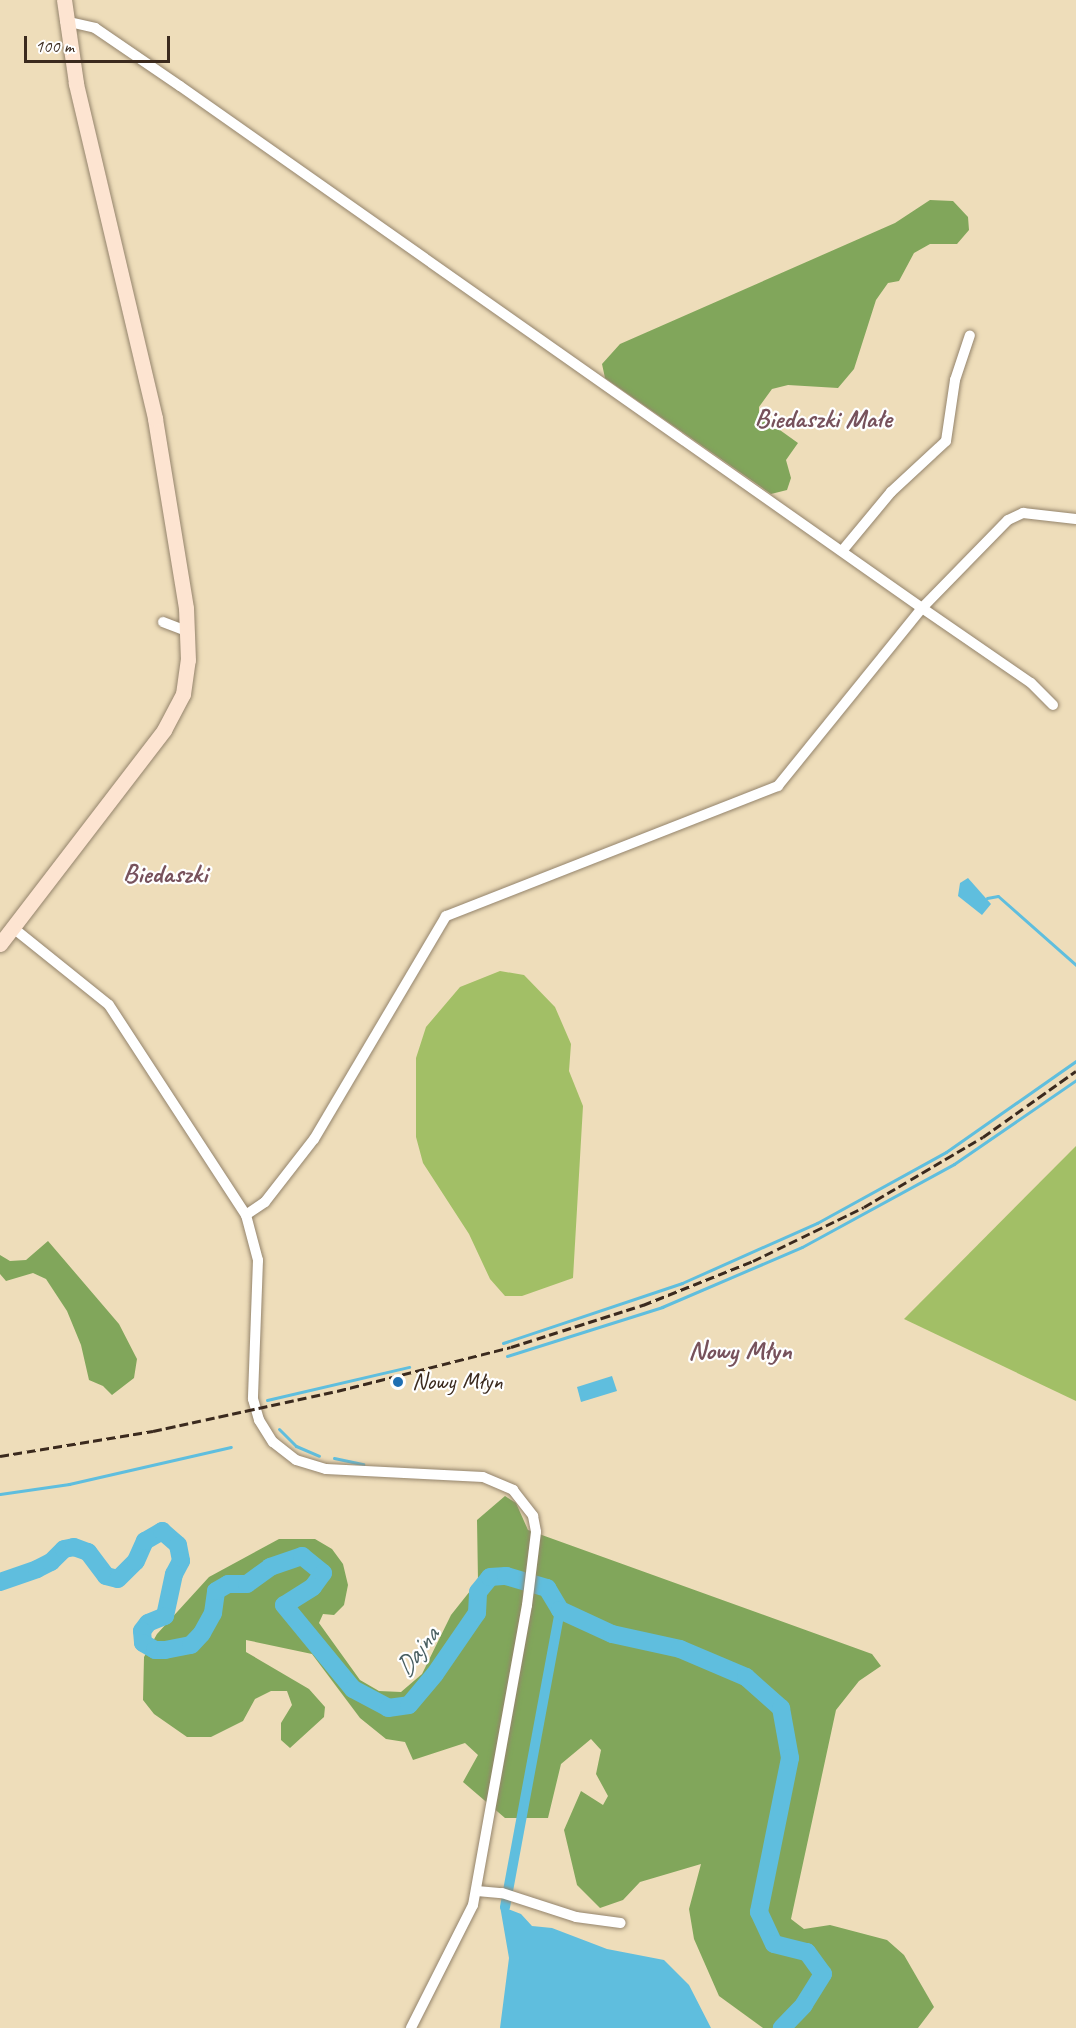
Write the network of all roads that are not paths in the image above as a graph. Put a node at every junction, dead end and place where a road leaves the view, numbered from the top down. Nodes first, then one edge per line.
1 (64, 0) edge
2 (65, 21) junction
3 (970, 335) dead end
4 (1076, 519) edge
5 (842, 551) junction
6 (922, 608) junction
7 (162, 622) dead end
8 (188, 631) junction
9 (1053, 705) dead end
10 (12, 927) junction
11 (0, 944) edge
12 (246, 1215) junction
13 (477, 1891) junction
14 (621, 1923) dead end
15 (411, 2028) edge

1 - 2 main road
2 - 5 street
2 - 8 main road
3 - 5 street
4 - 6 street
5 - 6 street
6 - 9 street
6 - 12 street
7 - 8 street
8 - 10 main road
10 - 11 main road
10 - 12 street
12 - 13 street
13 - 14 street
13 - 15 street

